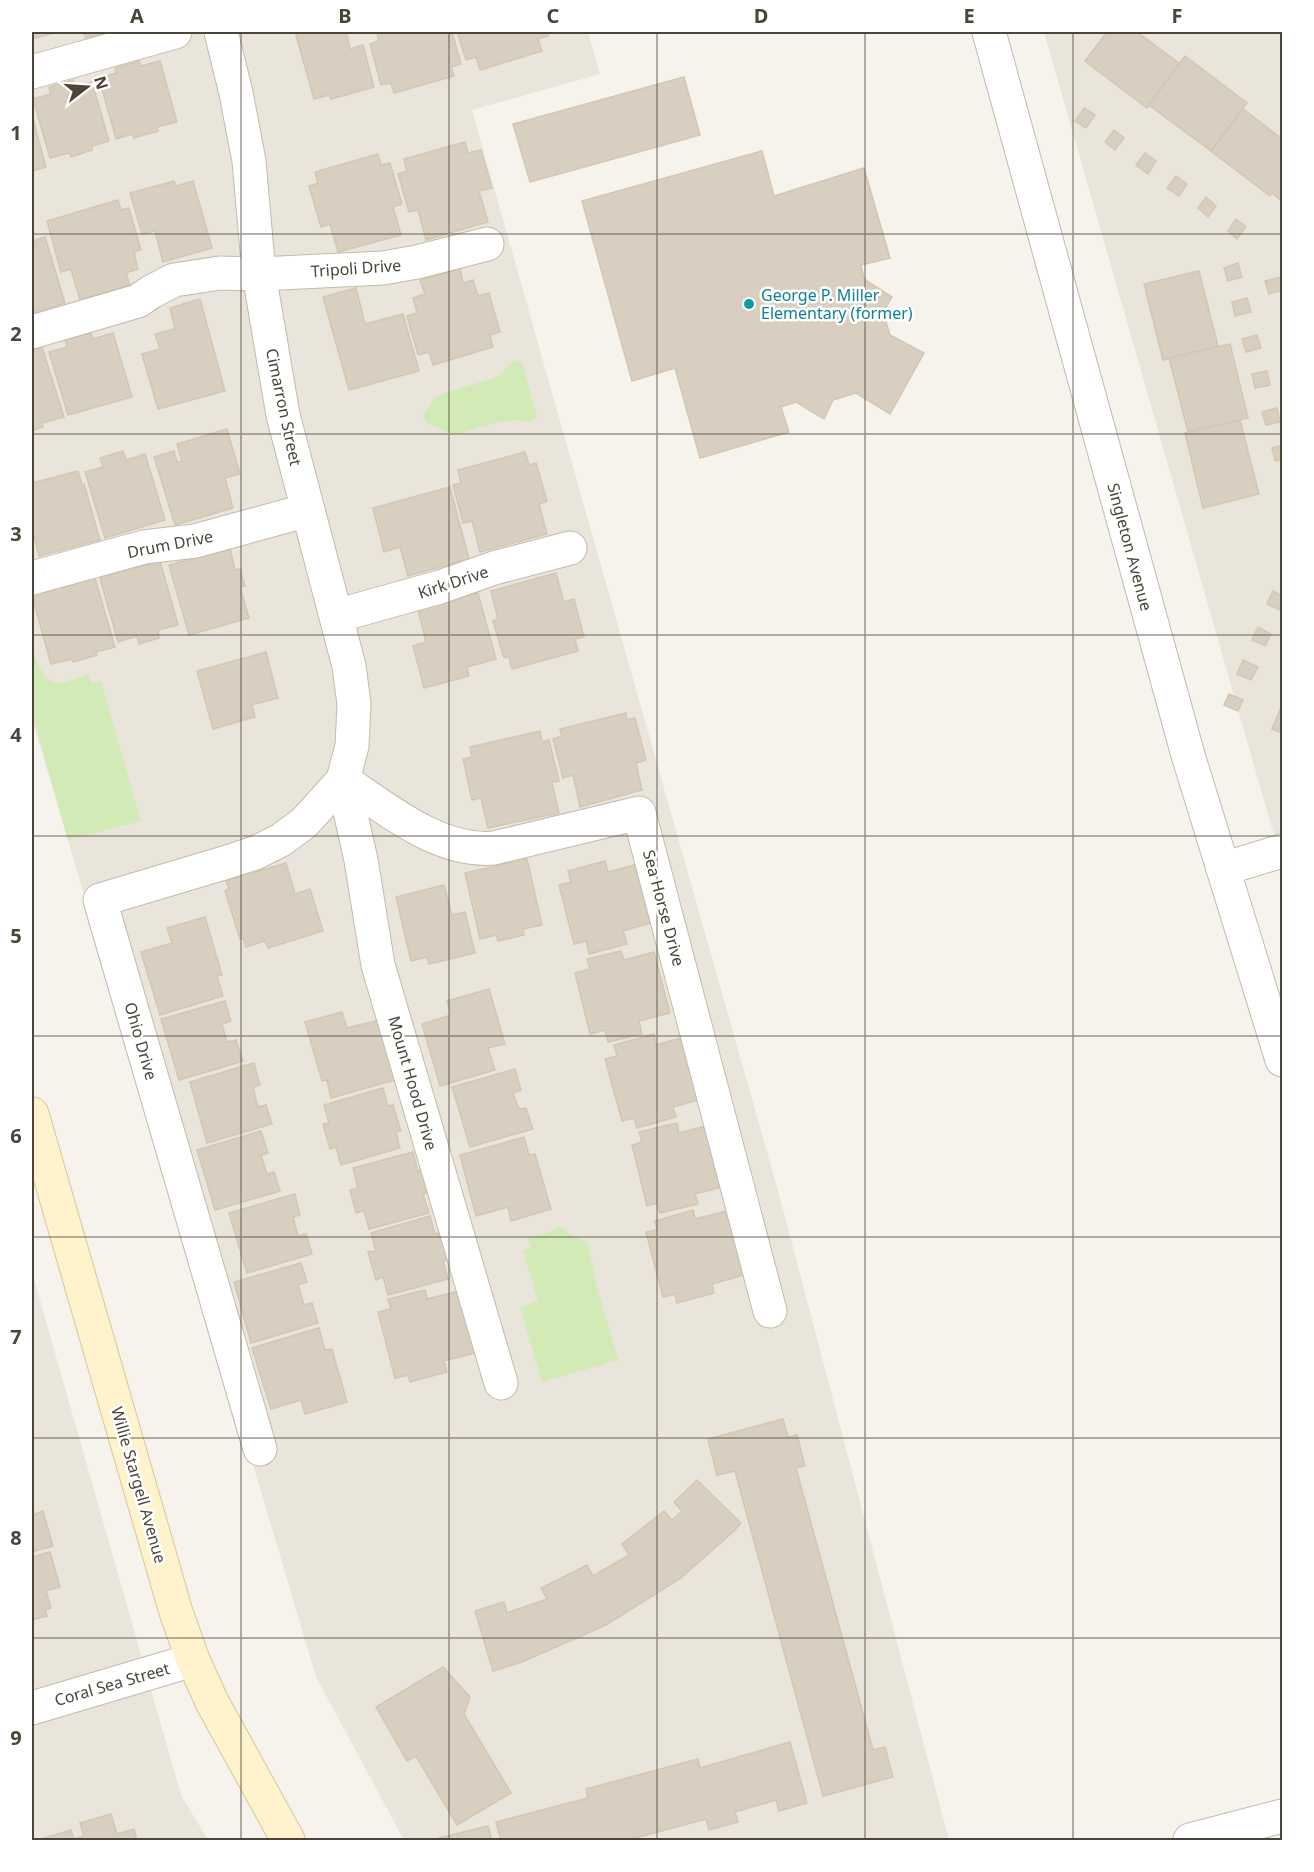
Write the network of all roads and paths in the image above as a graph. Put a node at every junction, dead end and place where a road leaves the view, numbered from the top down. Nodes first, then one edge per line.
1 (175, 32) edge
2 (224, 32) edge
3 (989, 32) edge
4 (32, 72) edge
5 (487, 244) dead end
6 (260, 274) junction
7 (32, 332) edge
8 (308, 510) junction
9 (570, 548) dead end
10 (32, 578) edge
11 (336, 616) junction
12 (343, 780) junction
13 (1282, 851) edge
14 (1223, 869) junction
15 (1282, 1060) edge
16 (32, 1114) edge
17 (770, 1311) dead end
18 (501, 1383) dead end
19 (260, 1449) dead end
20 (193, 1660) junction
21 (32, 1707) edge
22 (1282, 1815) edge
23 (288, 1840) edge
24 (1190, 1840) edge

1 - 4 street
2 - 6 street, Cimarron Street
3 - 14 street, Singleton Avenue
5 - 6 street, Tripoli Drive
6 - 7 street, Tripoli Drive
6 - 8 street, Cimarron Street
8 - 10 street, Drum Drive
8 - 11 street, Cimarron Street
9 - 11 street, Kirk Drive
11 - 12 street, Cimarron Street
12 - 17 street, Sea Horse Drive
12 - 18 street, Mount Hood Drive
12 - 19 street, Ohio Drive
13 - 14 street
14 - 15 street, Singleton Avenue
16 - 20 street, Willie Stargell Avenue
20 - 21 street, Coral Sea Street
20 - 23 street, Willie Stargell Avenue
22 - 24 street

